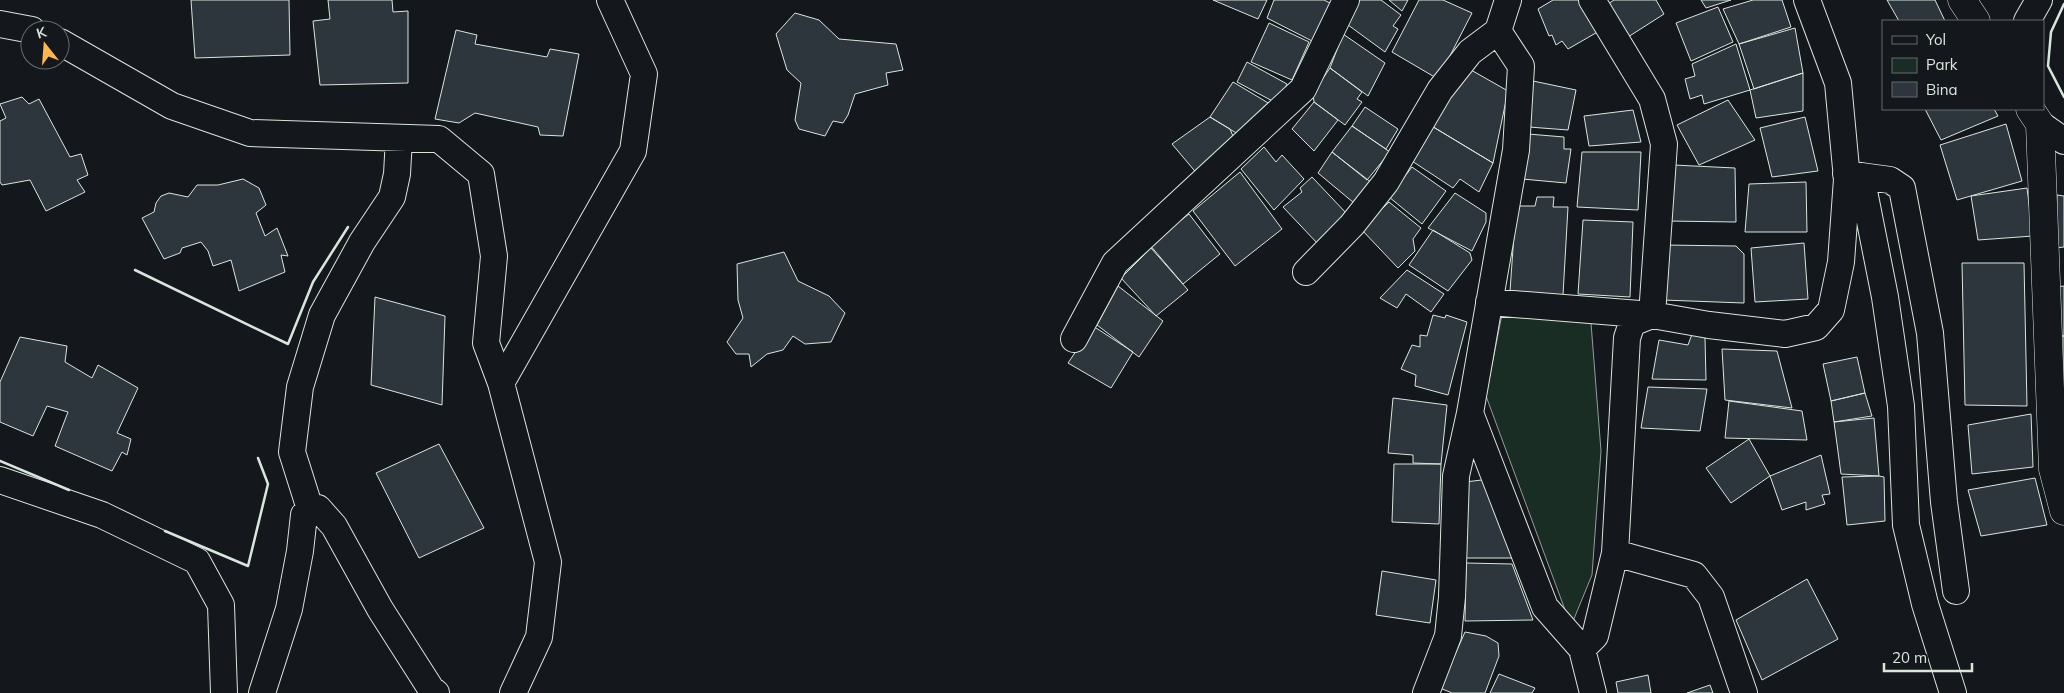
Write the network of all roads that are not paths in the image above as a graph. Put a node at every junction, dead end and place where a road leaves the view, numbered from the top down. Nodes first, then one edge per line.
1 (610, 0) edge
2 (1346, 0) edge
3 (1508, 0) edge
4 (1592, 0) edge
5 (1807, 0) edge
6 (1962, 0) edge
7 (2039, 0) edge
8 (1975, 20) edge
9 (2028, 20) edge
10 (0, 24) edge
11 (20, 28) edge
12 (1498, 31) junction
13 (70, 48) edge
14 (2035, 117) edge
15 (399, 138) junction
16 (2064, 141) edge
17 (1854, 175) junction
18 (1306, 272) dead end
19 (1489, 302) junction
20 (1652, 315) junction
21 (1074, 339) dead end
22 (501, 383) junction
23 (1470, 413) junction
24 (0, 480) edge
25 (2064, 511) edge
26 (311, 512) junction
27 (1616, 552) junction
28 (1956, 591) dead end
29 (1582, 650) junction
30 (224, 693) edge
31 (262, 693) edge
32 (436, 693) edge
33 (513, 693) edge
34 (1426, 693) edge
35 (1593, 693) edge
36 (1744, 693) edge
37 (1953, 693) edge

1 - 22 street
2 - 21 street
3 - 12 street
4 - 20 street
5 - 17 street
6 - 8 street
7 - 9 street
10 - 11 street
12 - 18 street
12 - 19 street
13 - 15 street
14 - 16 street
14 - 25 street
15 - 22 street
15 - 26 street
17 - 20 street
17 - 28 street
17 - 37 street
19 - 20 street
19 - 23 street
20 - 27 street
22 - 33 street
23 - 29 street
23 - 34 street
24 - 30 street
26 - 31 street
26 - 32 street
27 - 29 street
27 - 36 street
29 - 35 street

